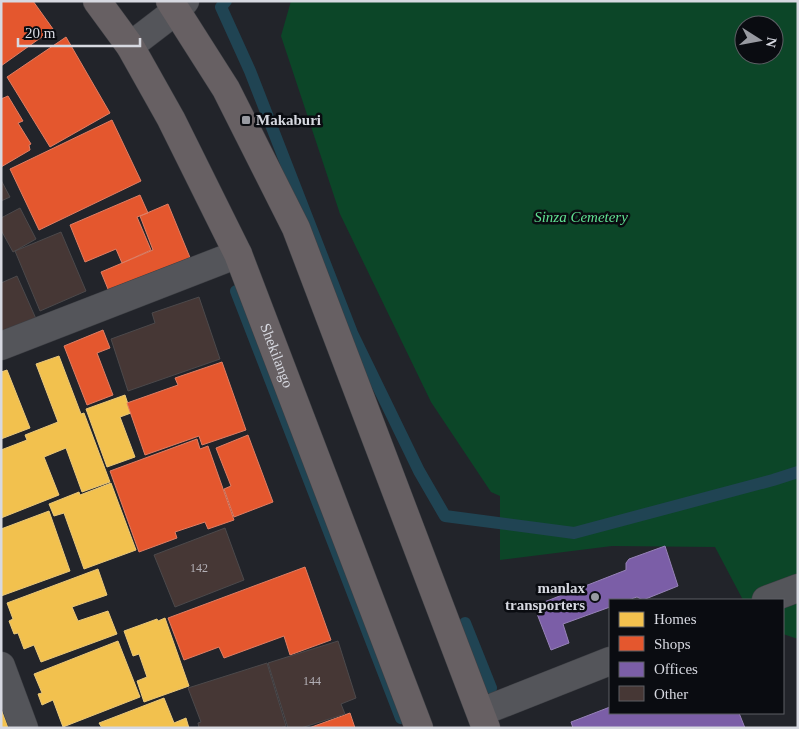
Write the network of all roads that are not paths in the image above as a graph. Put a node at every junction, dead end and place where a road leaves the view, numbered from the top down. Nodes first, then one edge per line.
1 (97, 1) edge
2 (177, 4) edge
3 (130, 46) junction
4 (238, 254) junction
5 (1, 346) edge
6 (798, 588) edge
7 (769, 599) edge
8 (609, 661) edge
9 (2, 670) edge
10 (484, 720) edge
11 (24, 728) edge
12 (419, 728) edge

1 - 3 main road, Shekilango
2 - 3 street
2 - 10 main road
3 - 4 main road, Shekilango
4 - 5 street
4 - 12 main road, Shekilango
6 - 7 street
8 - 10 street
9 - 11 street

